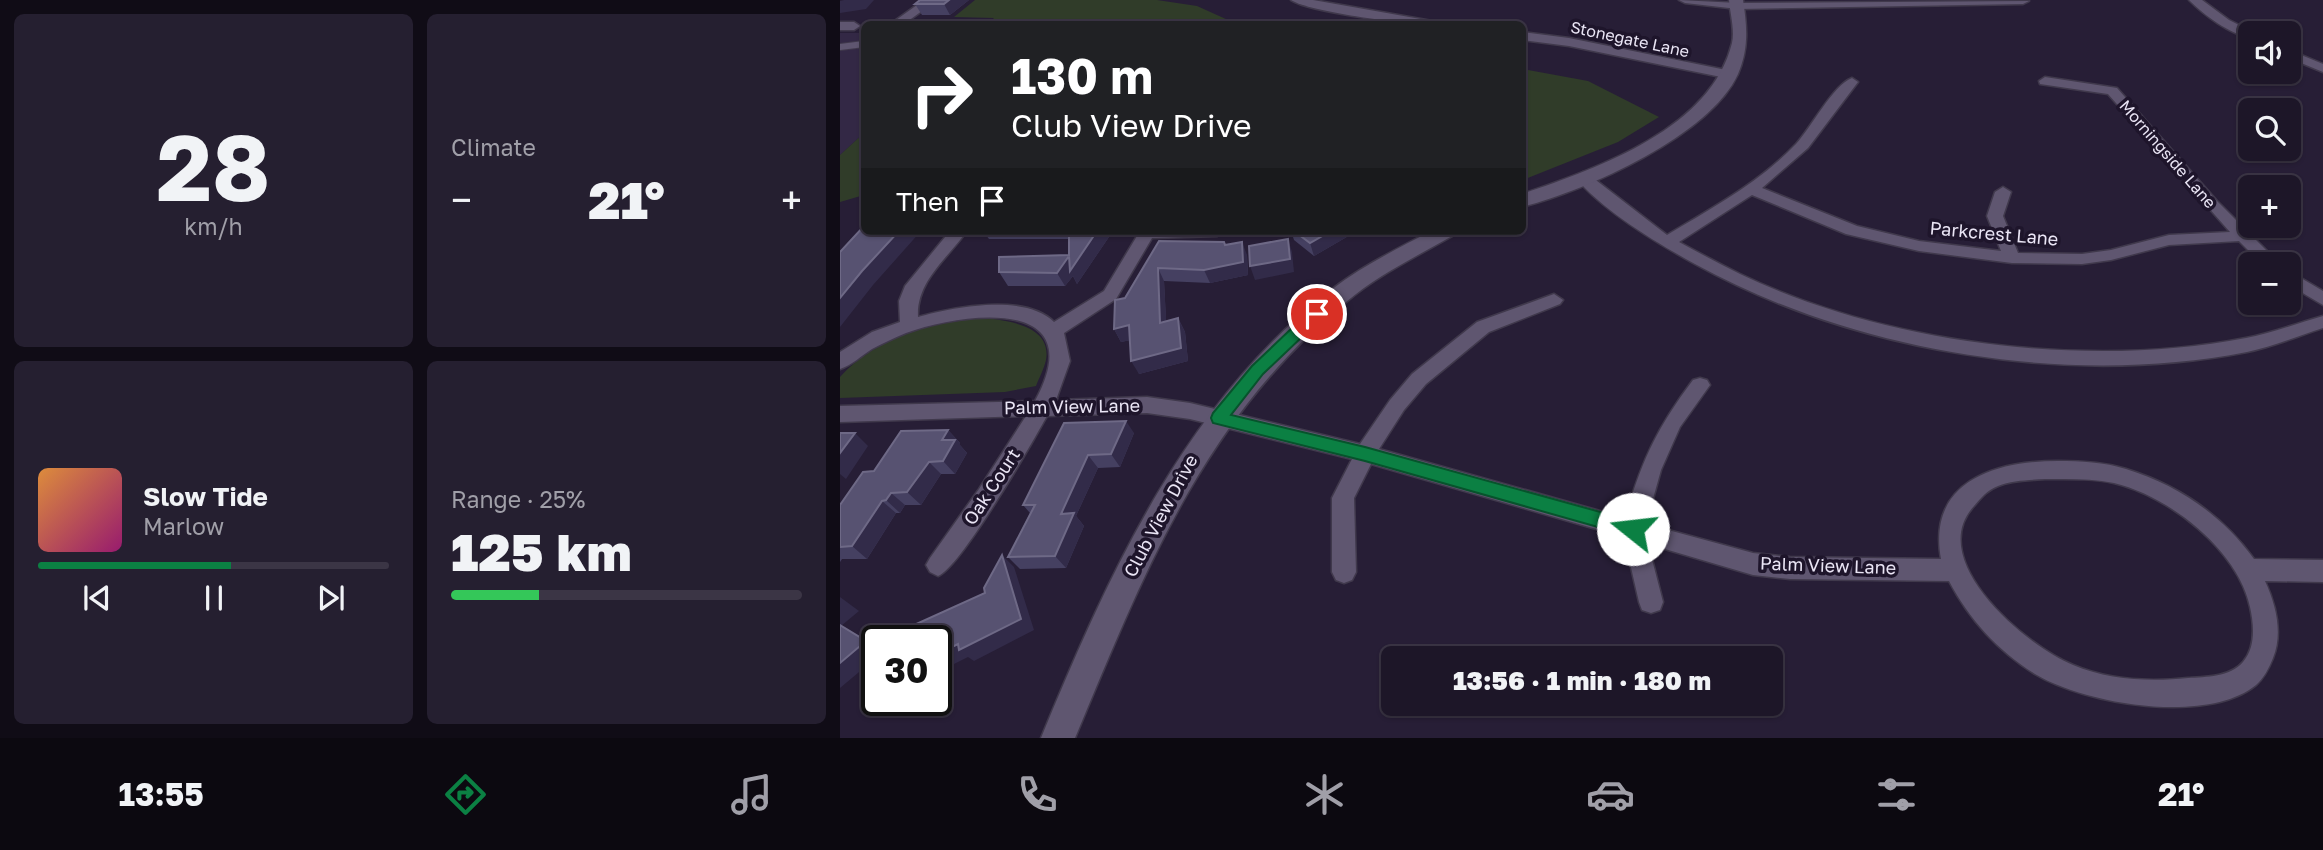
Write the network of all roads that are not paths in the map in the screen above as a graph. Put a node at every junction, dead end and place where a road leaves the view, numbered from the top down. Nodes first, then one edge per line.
1 (931, 0) edge
2 (1297, 0) edge
3 (1355, 0) edge
4 (1685, 0) edge
5 (2195, 0) edge
6 (2023, 1) edge
7 (1966, 2) edge
8 (1378, 3) dead end
9 (1737, 3) edge
10 (1833, 3) edge
11 (1341, 10) junction
12 (1364, 14) junction
13 (901, 21) edge
14 (1412, 21) edge
15 (840, 26) edge
16 (853, 26) dead end
17 (2238, 29) edge
18 (1526, 36) edge
19 (861, 44) edge
20 (840, 47) edge
21 (2301, 59) edge
22 (2323, 68) edge
23 (1731, 75) junction
24 (2045, 81) dead end
25 (1852, 82) dead end
26 (1583, 177) junction
27 (1752, 189) junction
28 (2004, 192) dead end
29 (1526, 199) edge
30 (2238, 233) edge
31 (956, 235) edge
32 (1146, 235) edge
33 (1440, 235) edge
34 (2238, 236) edge
35 (2243, 238) edge
36 (1667, 242) junction
37 (2259, 252) edge
38 (2012, 258) junction
39 (2301, 285) edge
40 (2323, 299) edge
41 (1554, 300) dead end
42 (909, 325) junction
43 (2319, 329) edge
44 (1053, 331) junction
45 (840, 362) edge
46 (1700, 386) dead end
47 (1042, 406) junction
48 (840, 414) edge
49 (1219, 418) junction
50 (1365, 454) junction
51 (1633, 529) junction
52 (938, 565) dead end
53 (1954, 570) junction
54 (2250, 570) junction
55 (2323, 571) edge
56 (1344, 572) dead end
57 (1651, 602) dead end
58 (1058, 738) edge

1 - 13 street
2 - 11 street
3 - 11 street
4 - 9 street
5 - 17 street
6 - 7 street
7 - 10 street
8 - 12 street
9 - 10 street
9 - 23 street
11 - 12 street
12 - 14 street
15 - 16 street
18 - 23 street, Stonegate Lane
19 - 20 lane
21 - 22 street
23 - 26 street
24 - 30 street, Morningside Lane
25 - 27 street
26 - 29 street
26 - 36 street
27 - 36 street
27 - 38 street, Parkcrest Lane
28 - 38 street
31 - 42 street
32 - 44 street
33 - 49 street, Club View Drive
34 - 38 street, Parkcrest Lane
35 - 37 street, Morningside Lane
36 - 43 street
39 - 40 street
41 - 50 street
42 - 44 street
42 - 45 street
44 - 47 street, Oak Court
46 - 51 street
47 - 48 street, Palm View Lane
47 - 49 street, Palm View Lane
47 - 52 street, Oak Court
49 - 50 street, Palm View Lane
49 - 58 street, Club View Drive
50 - 51 street, Palm View Lane
50 - 56 street
51 - 53 street, Palm View Lane
51 - 57 street
53 - 54 street
53 - 54 street
54 - 55 street

